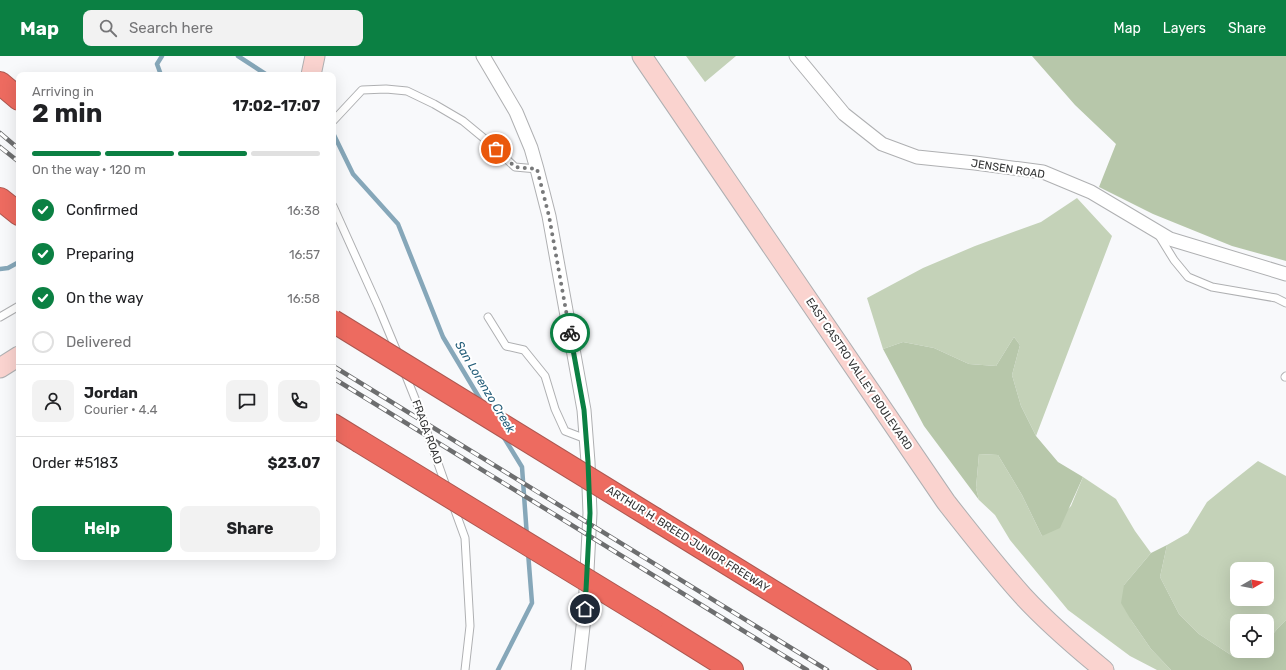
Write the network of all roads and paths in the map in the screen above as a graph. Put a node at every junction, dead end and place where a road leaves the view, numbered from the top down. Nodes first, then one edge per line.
1 (315, 56) edge
2 (483, 56) edge
3 (642, 56) edge
4 (796, 56) edge
5 (312, 72) edge
6 (0, 83) edge
7 (16, 96) edge
8 (336, 118) edge
9 (537, 169) junction
10 (0, 199) edge
11 (16, 212) edge
12 (336, 213) edge
13 (1155, 229) junction
14 (1286, 274) edge
15 (1286, 303) edge
16 (16, 308) edge
17 (0, 317) edge
18 (488, 317) dead end
19 (336, 323) edge
20 (16, 358) edge
21 (0, 368) edge
22 (336, 427) edge
23 (586, 439) junction
24 (465, 670) edge
25 (578, 670) edge
26 (732, 670) edge
27 (900, 670) edge
28 (1104, 670) edge

1 - 5 main road
2 - 9 street
3 - 28 main road, EAST CASTRO VALLEY BOULEVARD
4 - 13 street, JENSEN ROAD
6 - 7 highway
8 - 9 lane
9 - 23 street
10 - 11 highway
12 - 24 lane, FRAGA ROAD
13 - 14 street, JENSEN ROAD
13 - 15 lane
16 - 17 lane
18 - 23 lane
19 - 27 highway, ARTHUR H. BREED JUNIOR FREEWAY, bridge
20 - 21 main road
22 - 26 highway, bridge
23 - 25 street

